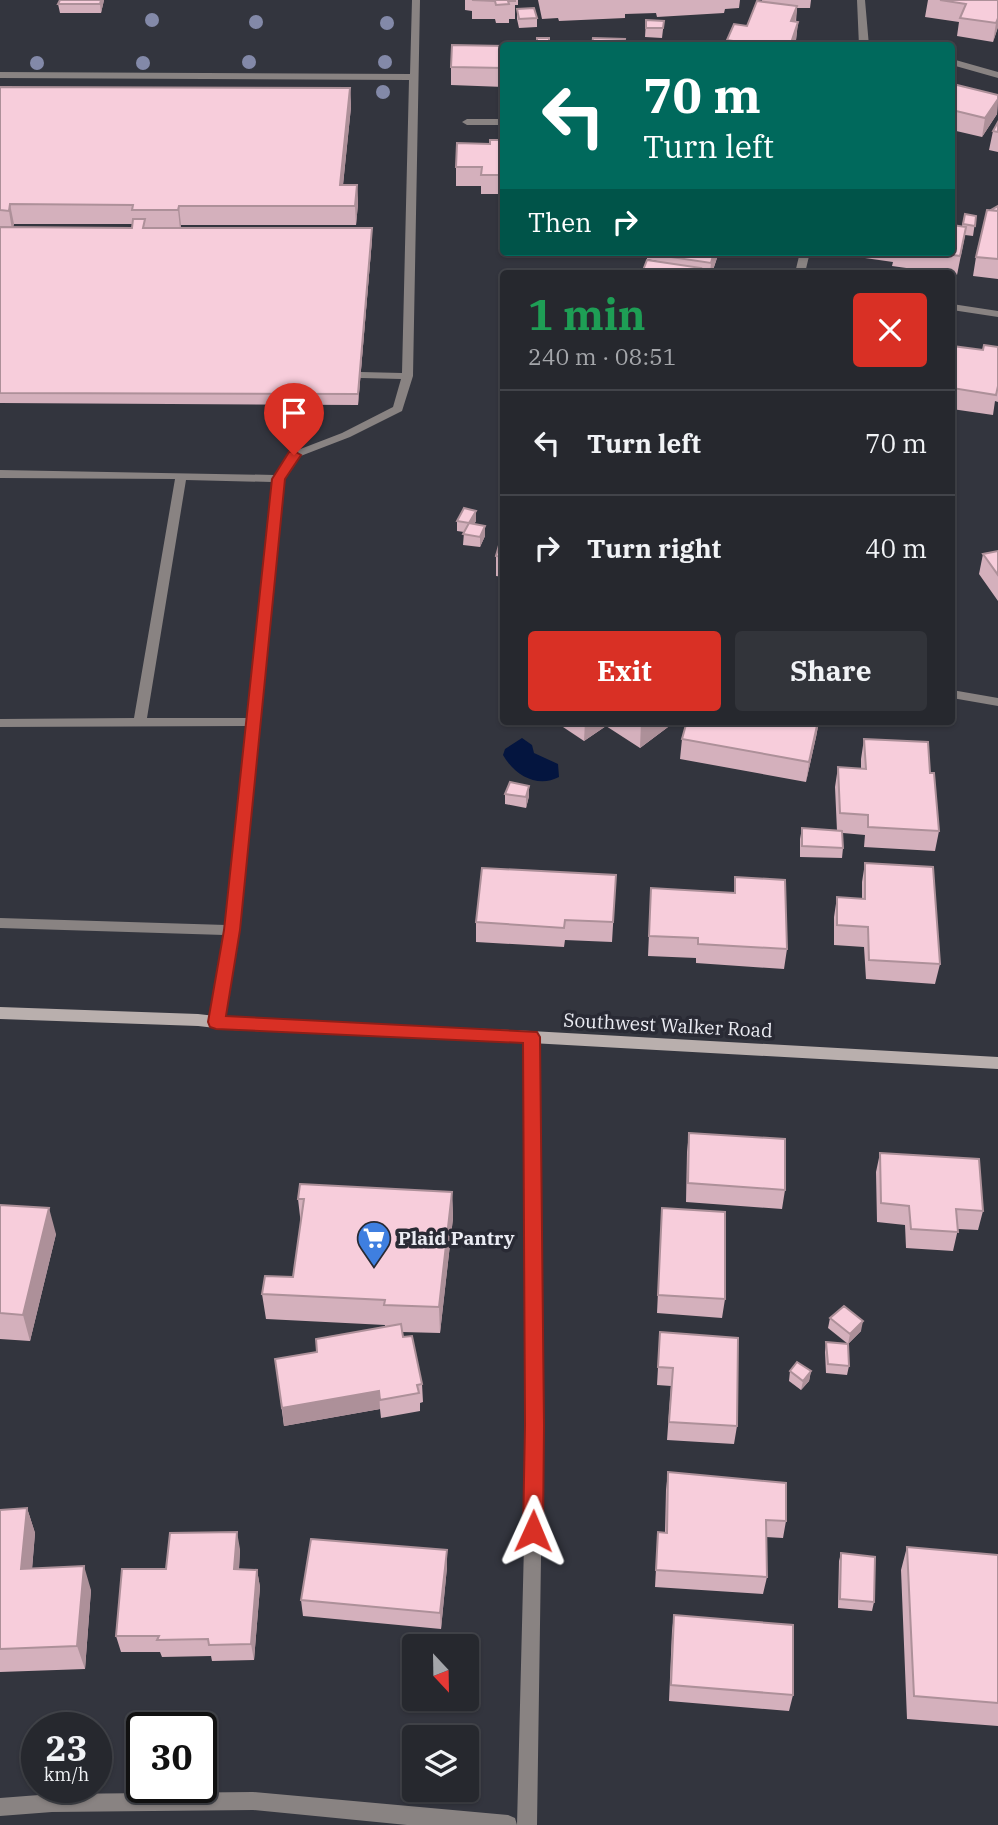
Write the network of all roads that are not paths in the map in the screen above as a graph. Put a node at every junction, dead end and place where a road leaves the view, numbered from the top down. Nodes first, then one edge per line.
1 (416, 0) edge
2 (861, 0) edge
3 (864, 42) edge
4 (955, 63) edge
5 (0, 75) edge
6 (998, 75) edge
7 (414, 77) junction
8 (467, 122) dead end
9 (500, 122) edge
10 (955, 307) edge
11 (998, 314) edge
12 (361, 375) edge
13 (407, 376) junction
14 (0, 474) edge
15 (181, 476) junction
16 (278, 479) junction
17 (955, 695) edge
18 (998, 702) edge
19 (140, 722) junction
20 (251, 722) junction
21 (0, 723) edge
22 (0, 923) edge
23 (232, 930) junction
24 (0, 1013) edge
25 (216, 1022) junction
26 (531, 1037) junction
27 (998, 1063) edge
28 (0, 1807) edge
29 (508, 1825) edge
30 (527, 1825) edge

1 - 7 street
2 - 3 street
4 - 6 street
5 - 7 street
7 - 13 street
8 - 9 street
10 - 11 street
12 - 13 street
13 - 16 street
14 - 15 street
15 - 16 street
15 - 19 street
16 - 20 street
17 - 18 street
19 - 20 street
19 - 21 street
20 - 23 street
22 - 23 street
23 - 25 street
24 - 25 main road, Southwest Walker Road
25 - 26 main road, Southwest Walker Road
26 - 27 main road, Southwest Walker Road
26 - 30 street
28 - 29 street

